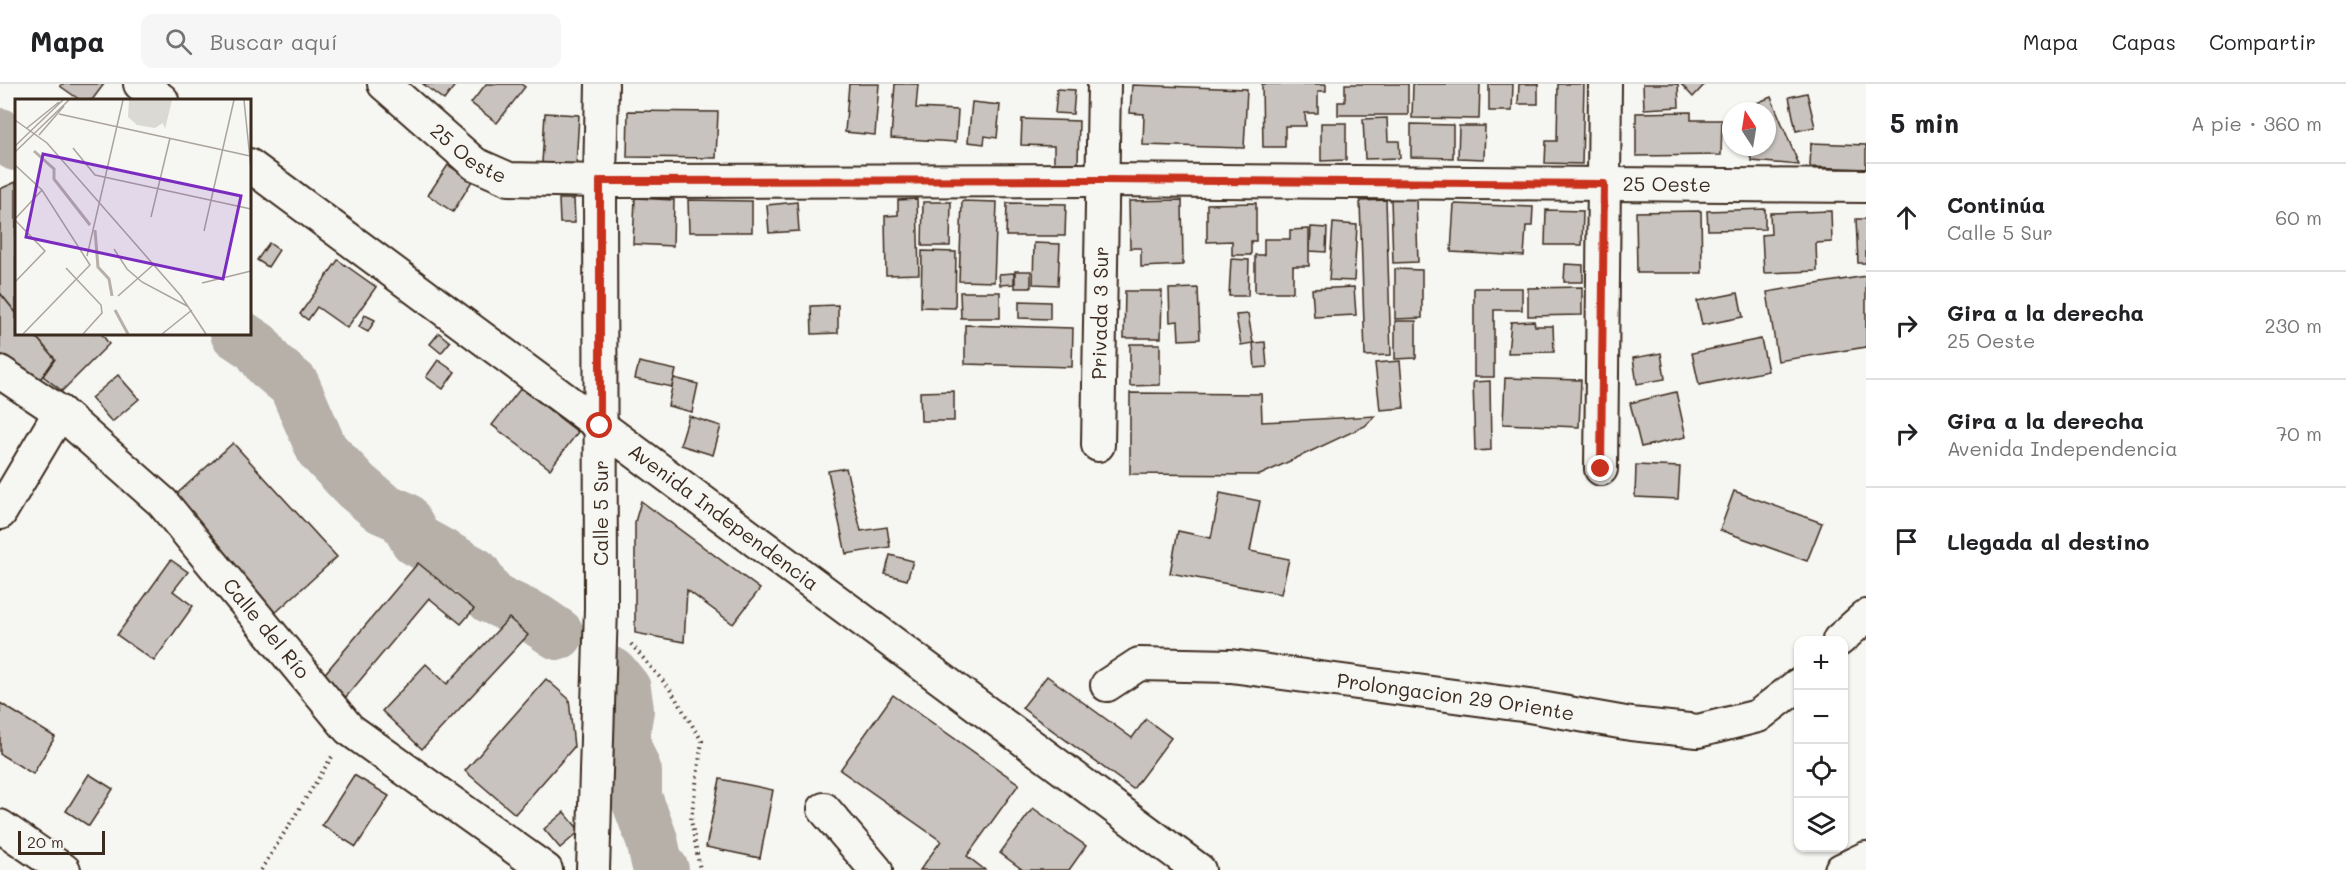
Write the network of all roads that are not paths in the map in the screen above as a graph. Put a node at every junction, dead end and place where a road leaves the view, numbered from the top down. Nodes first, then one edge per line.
1 (140, 84) edge
2 (384, 84) edge
3 (602, 84) edge
4 (1104, 84) edge
5 (1605, 84) edge
6 (161, 99) edge
7 (250, 166) edge
8 (1102, 180) junction
9 (600, 181) junction
10 (1604, 184) junction
11 (1866, 186) edge
12 (0, 372) edge
13 (60, 412) junction
14 (600, 426) junction
15 (1098, 445) dead end
16 (1601, 469) dead end
17 (0, 513) edge
18 (1866, 616) edge
19 (1844, 636) edge
20 (1107, 685) dead end
21 (1794, 688) edge
22 (824, 809) dead end
23 (0, 826) edge
24 (1866, 858) edge
25 (64, 870) edge
26 (546, 870) edge
27 (593, 870) edge
28 (876, 870) edge
29 (1199, 870) edge
30 (1841, 870) edge

1 - 6 street
2 - 9 street, 25 Oeste
3 - 9 street, Calle 5 Sur
4 - 8 street, Privada 3 Sur
5 - 10 street
7 - 14 street, Avenida Independencia
8 - 9 street, 25 Oeste
8 - 10 street, 25 Oeste
8 - 15 street, Privada 3 Sur
9 - 14 street, Calle 5 Sur
10 - 11 street, 25 Oeste
10 - 16 street
12 - 13 street, Calle del Río
13 - 17 street
13 - 26 street, Calle del Río
14 - 27 street, Calle 5 Sur
14 - 29 street, Avenida Independencia
18 - 19 street
20 - 21 street, Prolongacion 29 Oriente
22 - 28 street
23 - 25 street
24 - 30 street

